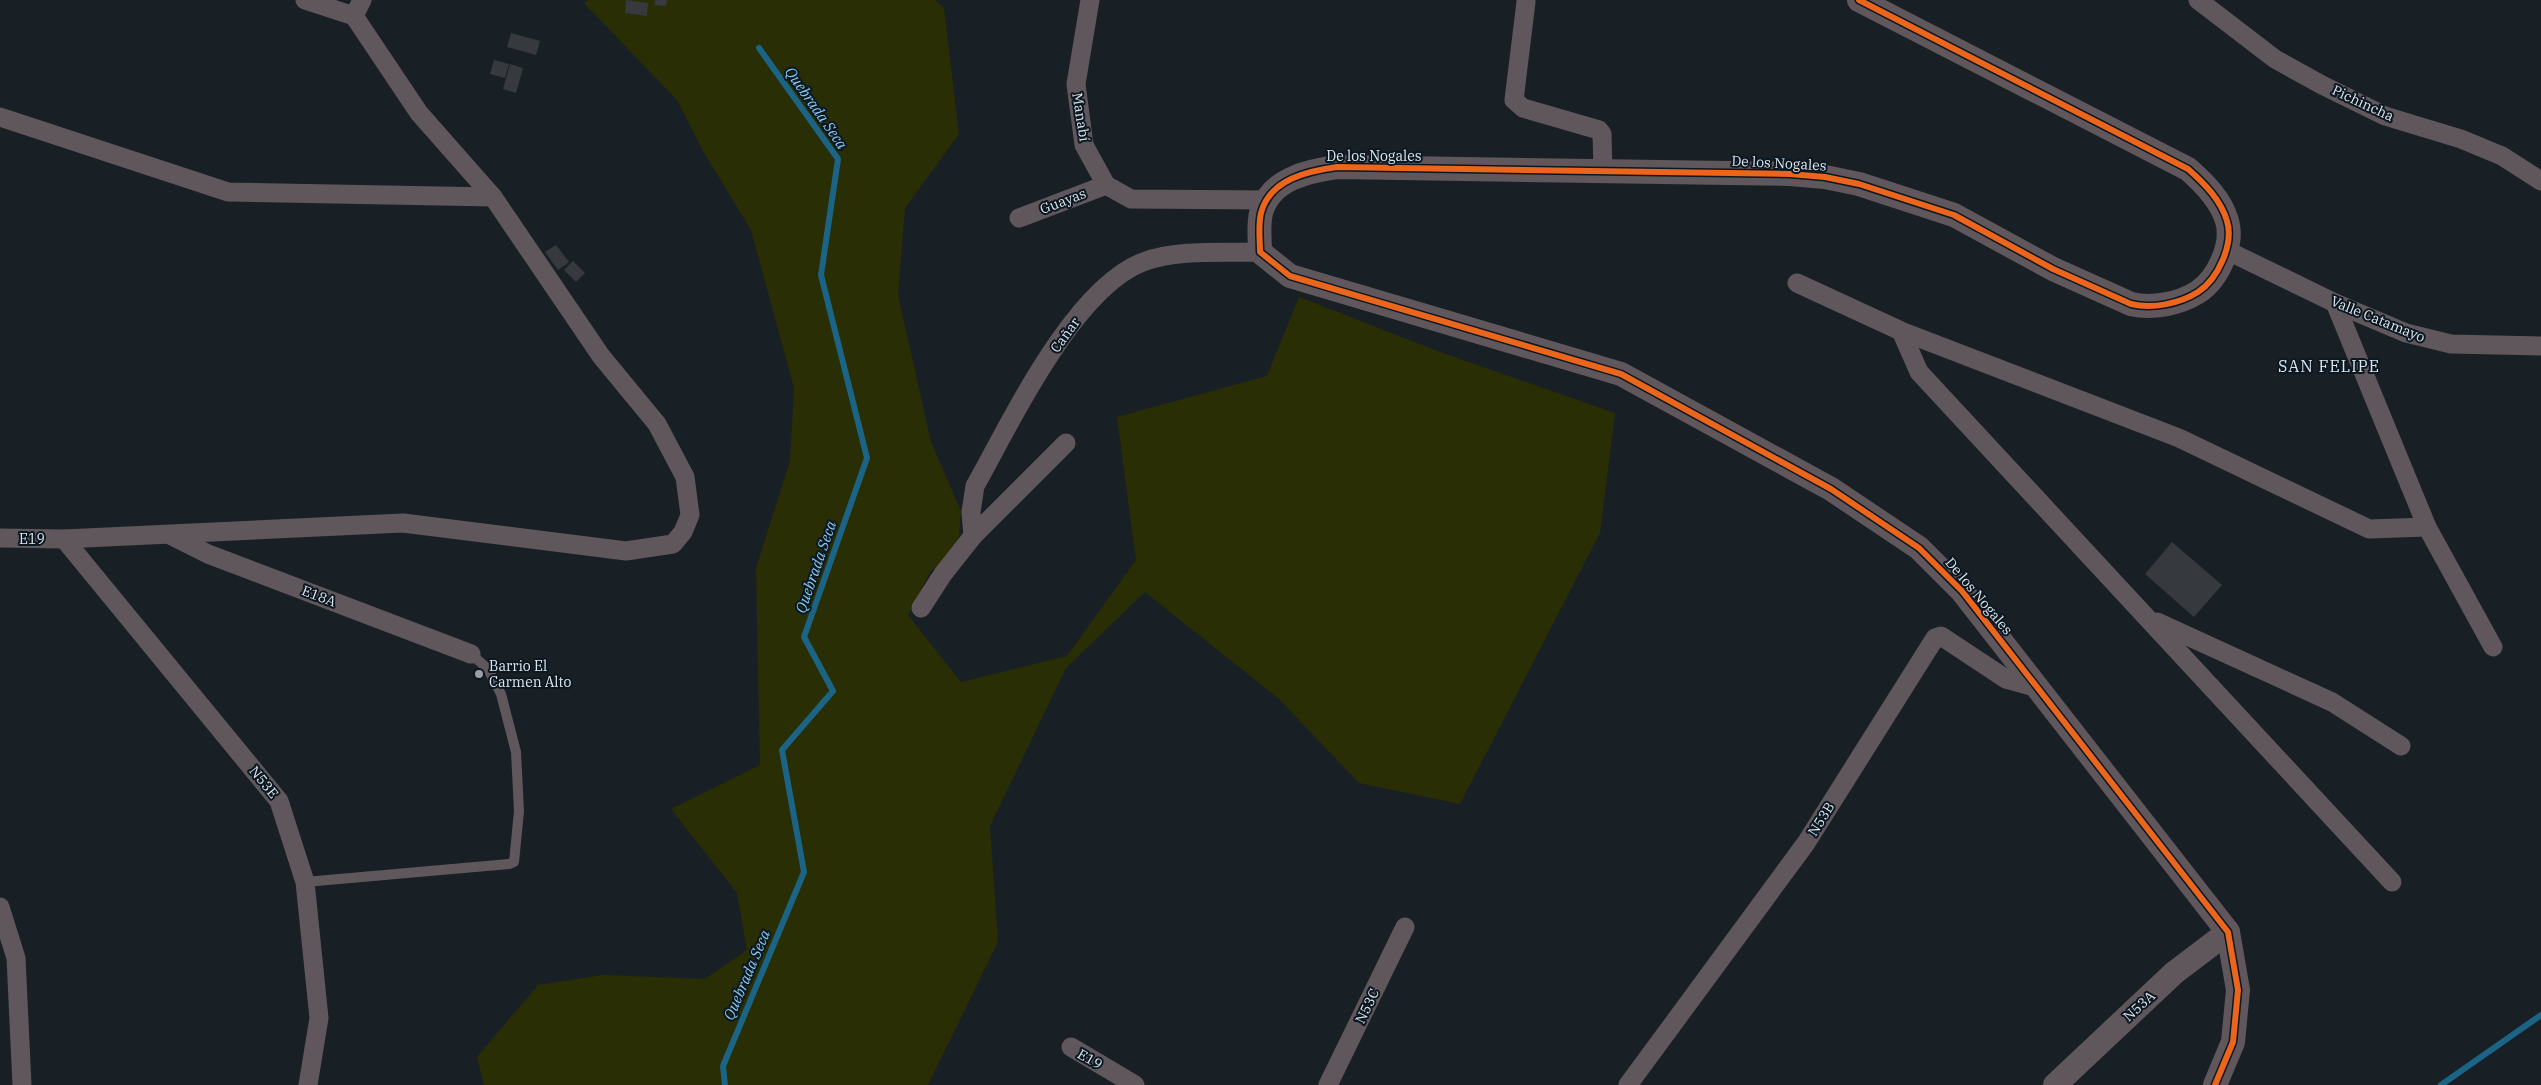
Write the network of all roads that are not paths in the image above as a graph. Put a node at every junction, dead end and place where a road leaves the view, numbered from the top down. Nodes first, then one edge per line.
1 (305, 0) edge
2 (1090, 0) edge
3 (1859, 0) edge
4 (2198, 0) edge
5 (1526, 2) dead end
6 (358, 8) edge
7 (0, 117) edge
8 (1603, 170) junction
9 (2541, 181) edge
10 (1106, 185) junction
11 (493, 197) junction
12 (1268, 200) junction
13 (1019, 218) dead end
14 (2226, 250) junction
15 (1260, 252) junction
16 (1797, 283) dead end
17 (2335, 303) junction
18 (1901, 331) junction
19 (2541, 346) edge
20 (1066, 443) dead end
21 (2427, 526) junction
22 (168, 534) junction
23 (973, 536) junction
24 (0, 538) edge
25 (64, 539) junction
26 (921, 608) dead end
27 (2146, 617) junction
28 (2493, 647) dead end
29 (471, 654) joint
30 (2035, 687) junction
31 (2401, 746) dead end
32 (305, 882) junction
33 (2392, 882) dead end
34 (0, 907) edge
35 (1405, 927) dead end
36 (2228, 932) junction
37 (8, 959) edge
38 (1071, 1048) dead end
39 (22, 1085) edge
40 (308, 1085) edge
41 (1135, 1085) edge
42 (1328, 1085) edge
43 (1628, 1085) edge
44 (2055, 1085) edge
45 (2215, 1085) edge

1 - 6 street
2 - 10 street, Manabí
3 - 14 street, De los Nogales
4 - 9 street, Pichincha
5 - 8 street
6 - 11 street, E19
7 - 11 street
8 - 12 street, De los Nogales
8 - 14 street, De los Nogales
10 - 12 street
10 - 13 street, Guayas
11 - 22 street, E19
12 - 15 street, De los Nogales
14 - 17 street, Valle Catamayo
15 - 23 street, Cañar
15 - 30 street, De los Nogales
16 - 18 street
17 - 19 street, Valle Catamayo
17 - 21 street
18 - 21 street
18 - 27 street
20 - 23 street
21 - 28 street
22 - 25 street, E19
22 - 29 street, E18A
23 - 26 street
24 - 25 street, E19
25 - 32 street, N53E
27 - 31 street
27 - 33 street
29 - 32 lane
30 - 36 street, De los Nogales
30 - 43 street, N53B
32 - 40 street, N53E
34 - 37 street
35 - 42 street, N53C
36 - 44 street, N53A
36 - 45 street, De los Nogales
37 - 39 street
38 - 41 street, E19

